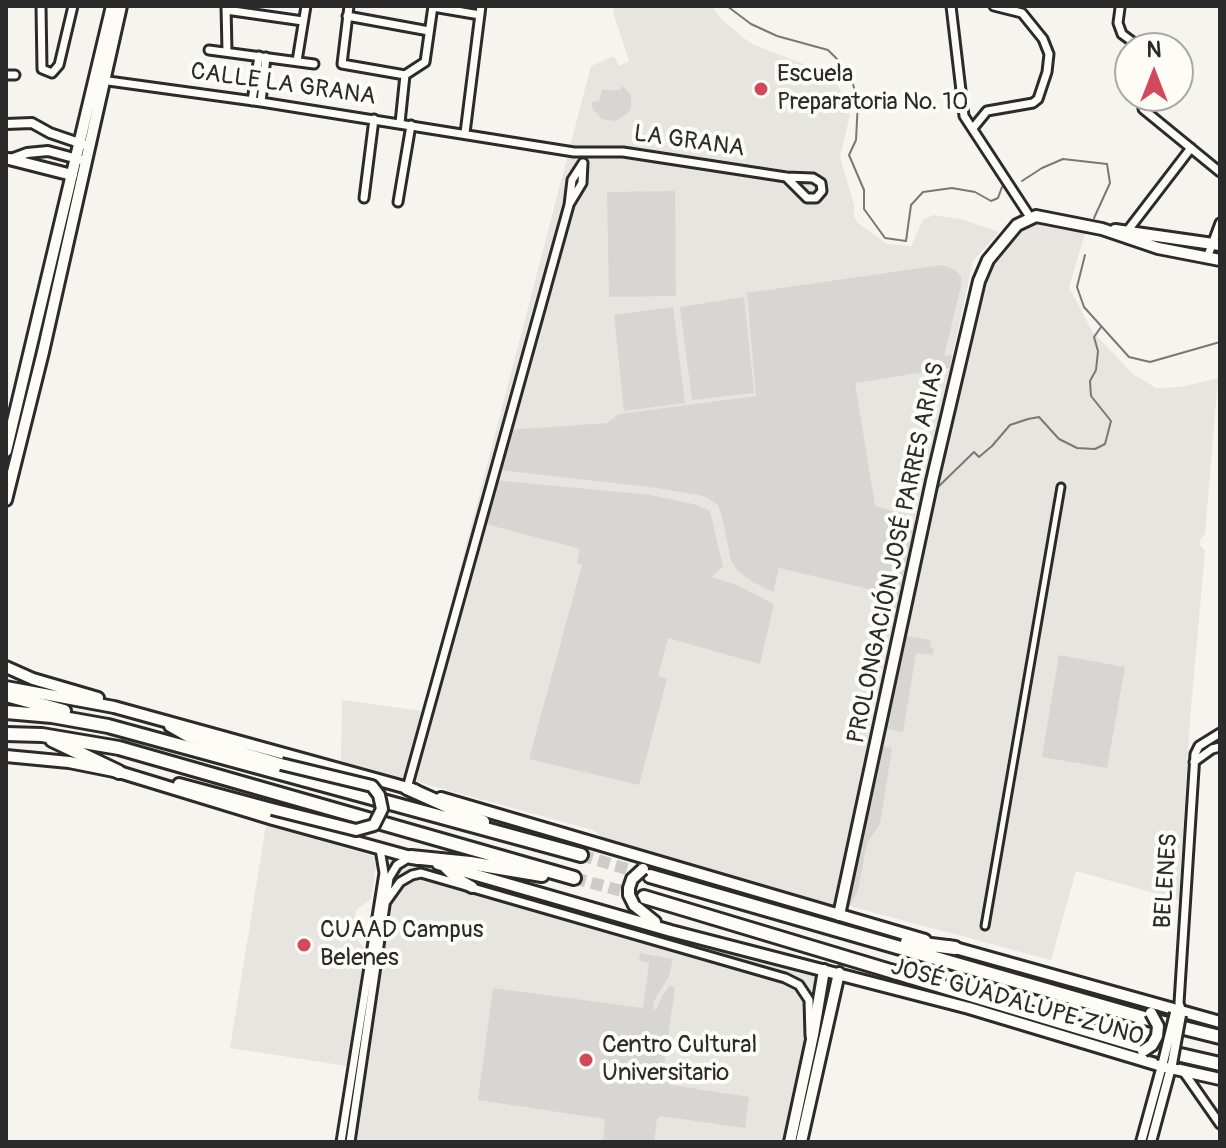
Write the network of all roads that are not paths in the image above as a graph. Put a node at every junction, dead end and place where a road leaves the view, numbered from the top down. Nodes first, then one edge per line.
1 (41, 6) edge
2 (73, 6) edge
3 (112, 6) edge
4 (121, 6) edge
5 (306, 6) edge
6 (349, 6) edge
7 (481, 6) edge
8 (951, 6) edge
9 (994, 6) edge
10 (433, 7) edge
11 (226, 8) edge
12 (1120, 8) dead end
13 (480, 15) junction
14 (347, 16) junction
15 (303, 21) junction
16 (429, 31) junction
17 (1121, 32) edge
18 (209, 50) dead end
19 (227, 51) junction
20 (262, 57) junction
21 (297, 61) junction
22 (314, 64) dead end
23 (405, 75) junction
24 (99, 80) junction
25 (256, 101) junction
26 (1147, 112) edge
27 (374, 119) junction
28 (400, 123) junction
29 (6, 124) edge
30 (411, 125) junction
31 (973, 128) junction
32 (465, 133) junction
33 (84, 145) junction
34 (1191, 148) junction
35 (585, 152) junction
36 (7, 160) edge
37 (80, 160) junction
38 (1220, 172) edge
39 (72, 175) junction
40 (786, 177) junction
41 (364, 198) dead end
42 (398, 202) dead end
43 (1030, 217) junction
44 (1220, 223) edge
45 (1125, 233) junction
46 (1215, 244) edge
47 (1207, 258) junction
48 (1220, 260) edge
49 (24, 404) junction
50 (6, 451) edge
51 (1061, 487) dead end
52 (6, 500) edge
53 (6, 667) edge
54 (6, 687) edge
55 (6, 695) edge
56 (114, 707) junction
57 (6, 712) edge
58 (163, 721) junction
59 (108, 726) junction
60 (1220, 733) edge
61 (6, 734) edge
62 (42, 735) junction
63 (1220, 747) edge
64 (6, 756) edge
65 (1194, 762) junction
66 (119, 772) junction
67 (150, 781) junction
68 (407, 788) junction
69 (380, 849) junction
70 (411, 857) junction
71 (444, 866) junction
72 (666, 866) junction
73 (647, 872) junction
74 (385, 882) junction
75 (472, 887) junction
76 (733, 900) junction
77 (639, 901) junction
78 (385, 903) junction
79 (839, 915) junction
80 (985, 926) dead end
81 (671, 931) junction
82 (955, 948) junction
83 (824, 970) junction
84 (839, 973) junction
85 (1126, 995) junction
86 (1179, 1011) junction
87 (1220, 1022) edge
88 (1220, 1037) edge
89 (811, 1046) junction
90 (1113, 1052) junction
91 (358, 1061) junction
92 (1220, 1064) edge
93 (1167, 1065) junction
94 (1183, 1071) junction
95 (1220, 1079) edge
96 (1220, 1124) edge
97 (341, 1142) edge
98 (350, 1142) edge
99 (790, 1142) edge
100 (801, 1142) edge
101 (1141, 1142) edge
102 (1151, 1142) edge

1 - 2 street
3 - 24 main road
4 - 24 main road
5 - 15 street
6 - 14 street
7 - 13 street
8 - 31 street
9 - 31 street
10 - 13 street
10 - 16 street
11 - 15 street
11 - 19 street
12 - 17 street
13 - 32 street
14 - 16 street
14 - 23 street
15 - 21 street
16 - 23 street
18 - 19 street
19 - 20 street
20 - 21 street
20 - 25 street
21 - 22 street
23 - 28 street
24 - 25 street, CALLE LA GRANA
24 - 33 main road
25 - 27 street, CALLE LA GRANA
26 - 34 street
27 - 28 street, CALLE LA GRANA
27 - 41 street
28 - 30 street, CALLE LA GRANA
29 - 33 street
30 - 32 street, CALLE LA GRANA
30 - 42 street
31 - 43 street
32 - 35 street, LA GRANA
33 - 37 main road
34 - 38 street
34 - 45 street
35 - 40 street, LA GRANA
35 - 68 street
36 - 37 street
36 - 39 main road
37 - 39 main road
37 - 49 main road
39 - 49 main road
40 - 40 street, LA GRANA
43 - 45 main road
43 - 79 main road, PROLONGACIÓN JOSÉ PARRES ARIAS
44 - 46 street
45 - 46 main road
45 - 47 main road
46 - 47 street
47 - 48 main road
49 - 50 main road
49 - 52 main road
51 - 80 street
53 - 56 main road
54 - 56 main road
55 - 59 highway
56 - 58 main road
57 - 59 highway
58 - 67 main road, bridge
58 - 68 main road
59 - 68 highway
60 - 65 street
61 - 62 highway
62 - 66 highway
62 - 70 highway
63 - 65 street
64 - 66 main road
65 - 86 street, BELENES
66 - 67 main road
67 - 69 main road, JOSÉ GUADALUPE ZUNO
68 - 72 main road
69 - 70 main road, JOSÉ GUADALUPE ZUNO
69 - 74 street
70 - 71 main road, JOSÉ GUADALUPE ZUNO
70 - 74 street
71 - 75 main road
71 - 81 main road, JOSÉ GUADALUPE ZUNO
72 - 73 main road
72 - 79 main road
73 - 76 highway
73 - 77 main road, bridge
74 - 78 street
74 - 91 street
75 - 78 street
75 - 89 street
76 - 82 highway
76 - 88 highway
77 - 81 main road
77 - 92 highway
78 - 91 street
79 - 82 main road
81 - 83 main road, JOSÉ GUADALUPE ZUNO
82 - 85 main road
83 - 84 main road, JOSÉ GUADALUPE ZUNO
83 - 89 main road
84 - 90 main road, JOSÉ GUADALUPE ZUNO
84 - 100 main road
85 - 86 main road
85 - 90 main road, bridge
86 - 87 main road
86 - 93 street, bridge
89 - 99 main road
90 - 93 main road, JOSÉ GUADALUPE ZUNO
91 - 97 street
91 - 98 street
93 - 94 main road, JOSÉ GUADALUPE ZUNO
93 - 101 street
93 - 102 street
94 - 95 main road, JOSÉ GUADALUPE ZUNO
94 - 96 street

